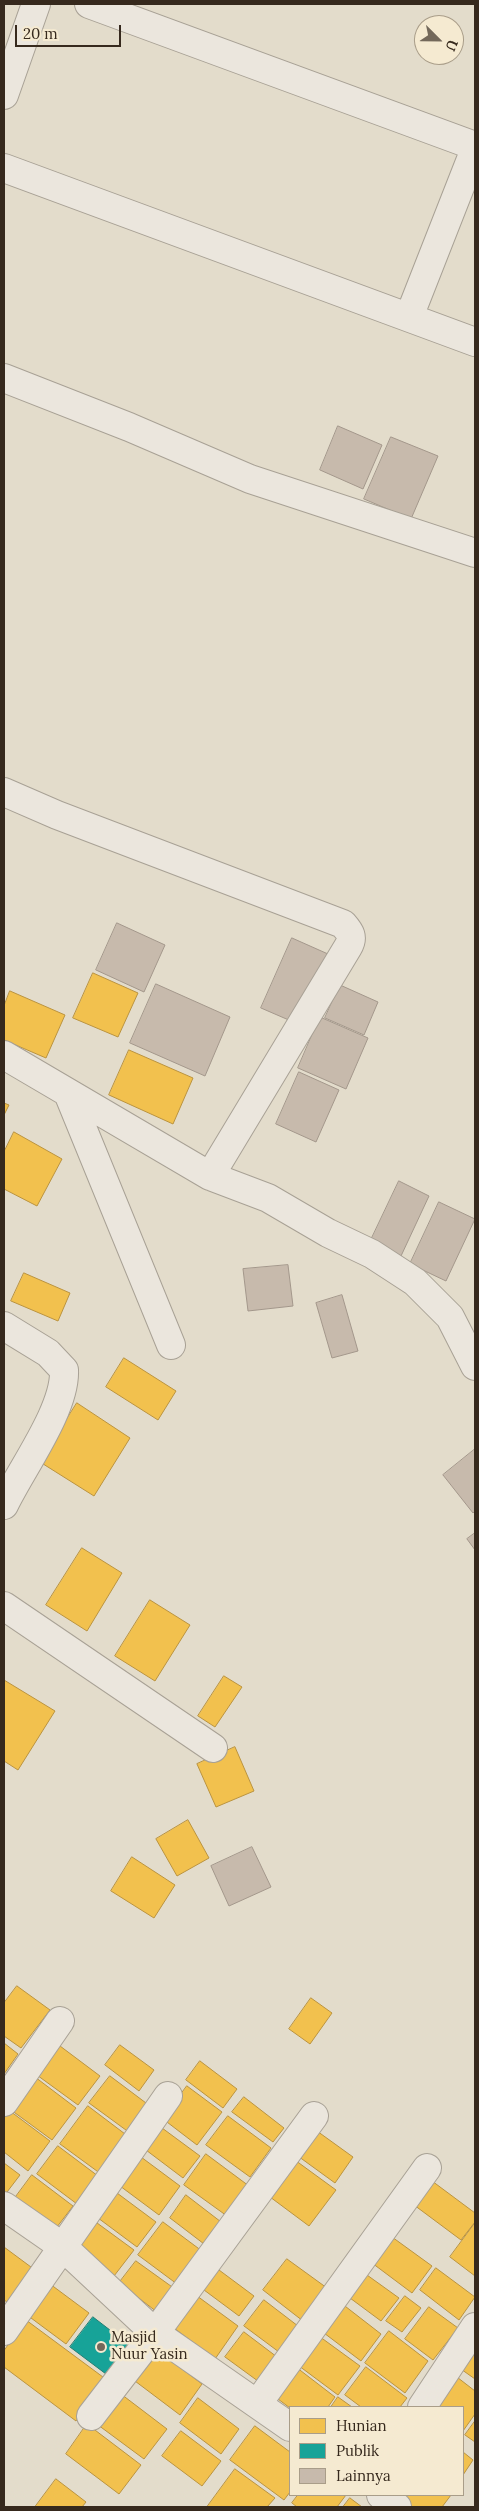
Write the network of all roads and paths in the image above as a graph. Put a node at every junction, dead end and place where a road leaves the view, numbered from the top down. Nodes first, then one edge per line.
1 (36, 4) edge
2 (89, 4) edge
3 (4, 95) edge
4 (475, 148) edge
5 (4, 168) edge
6 (409, 317) junction
7 (475, 342) edge
8 (4, 378) edge
9 (475, 553) edge
10 (4, 792) edge
11 (4, 1055) edge
12 (68, 1093) junction
13 (210, 1176) junction
14 (4, 1326) edge
15 (171, 1345) dead end
16 (475, 1366) edge
17 (4, 1505) edge
18 (4, 1606) edge
19 (213, 1748) dead end
20 (60, 2021) dead end
21 (168, 2096) dead end
22 (4, 2102) edge
23 (314, 2116) dead end
24 (427, 2168) dead end
25 (4, 2206) edge
26 (63, 2247) junction
27 (475, 2327) edge
28 (4, 2331) edge
29 (155, 2333) junction
30 (258, 2403) junction
31 (423, 2406) edge
32 (91, 2416) dead end
33 (289, 2426) edge
34 (382, 2496) edge
35 (397, 2507) edge

1 - 3 street
2 - 4 street
4 - 6 street
5 - 6 street
6 - 7 street
8 - 9 street
10 - 13 street
11 - 12 street
12 - 13 street
12 - 15 street
13 - 16 street
14 - 17 street
18 - 19 street
20 - 22 street
21 - 26 street
23 - 29 street
24 - 30 street
25 - 26 street
26 - 28 street
26 - 29 street
27 - 31 street
29 - 30 street
29 - 32 street
30 - 33 street
34 - 35 street

